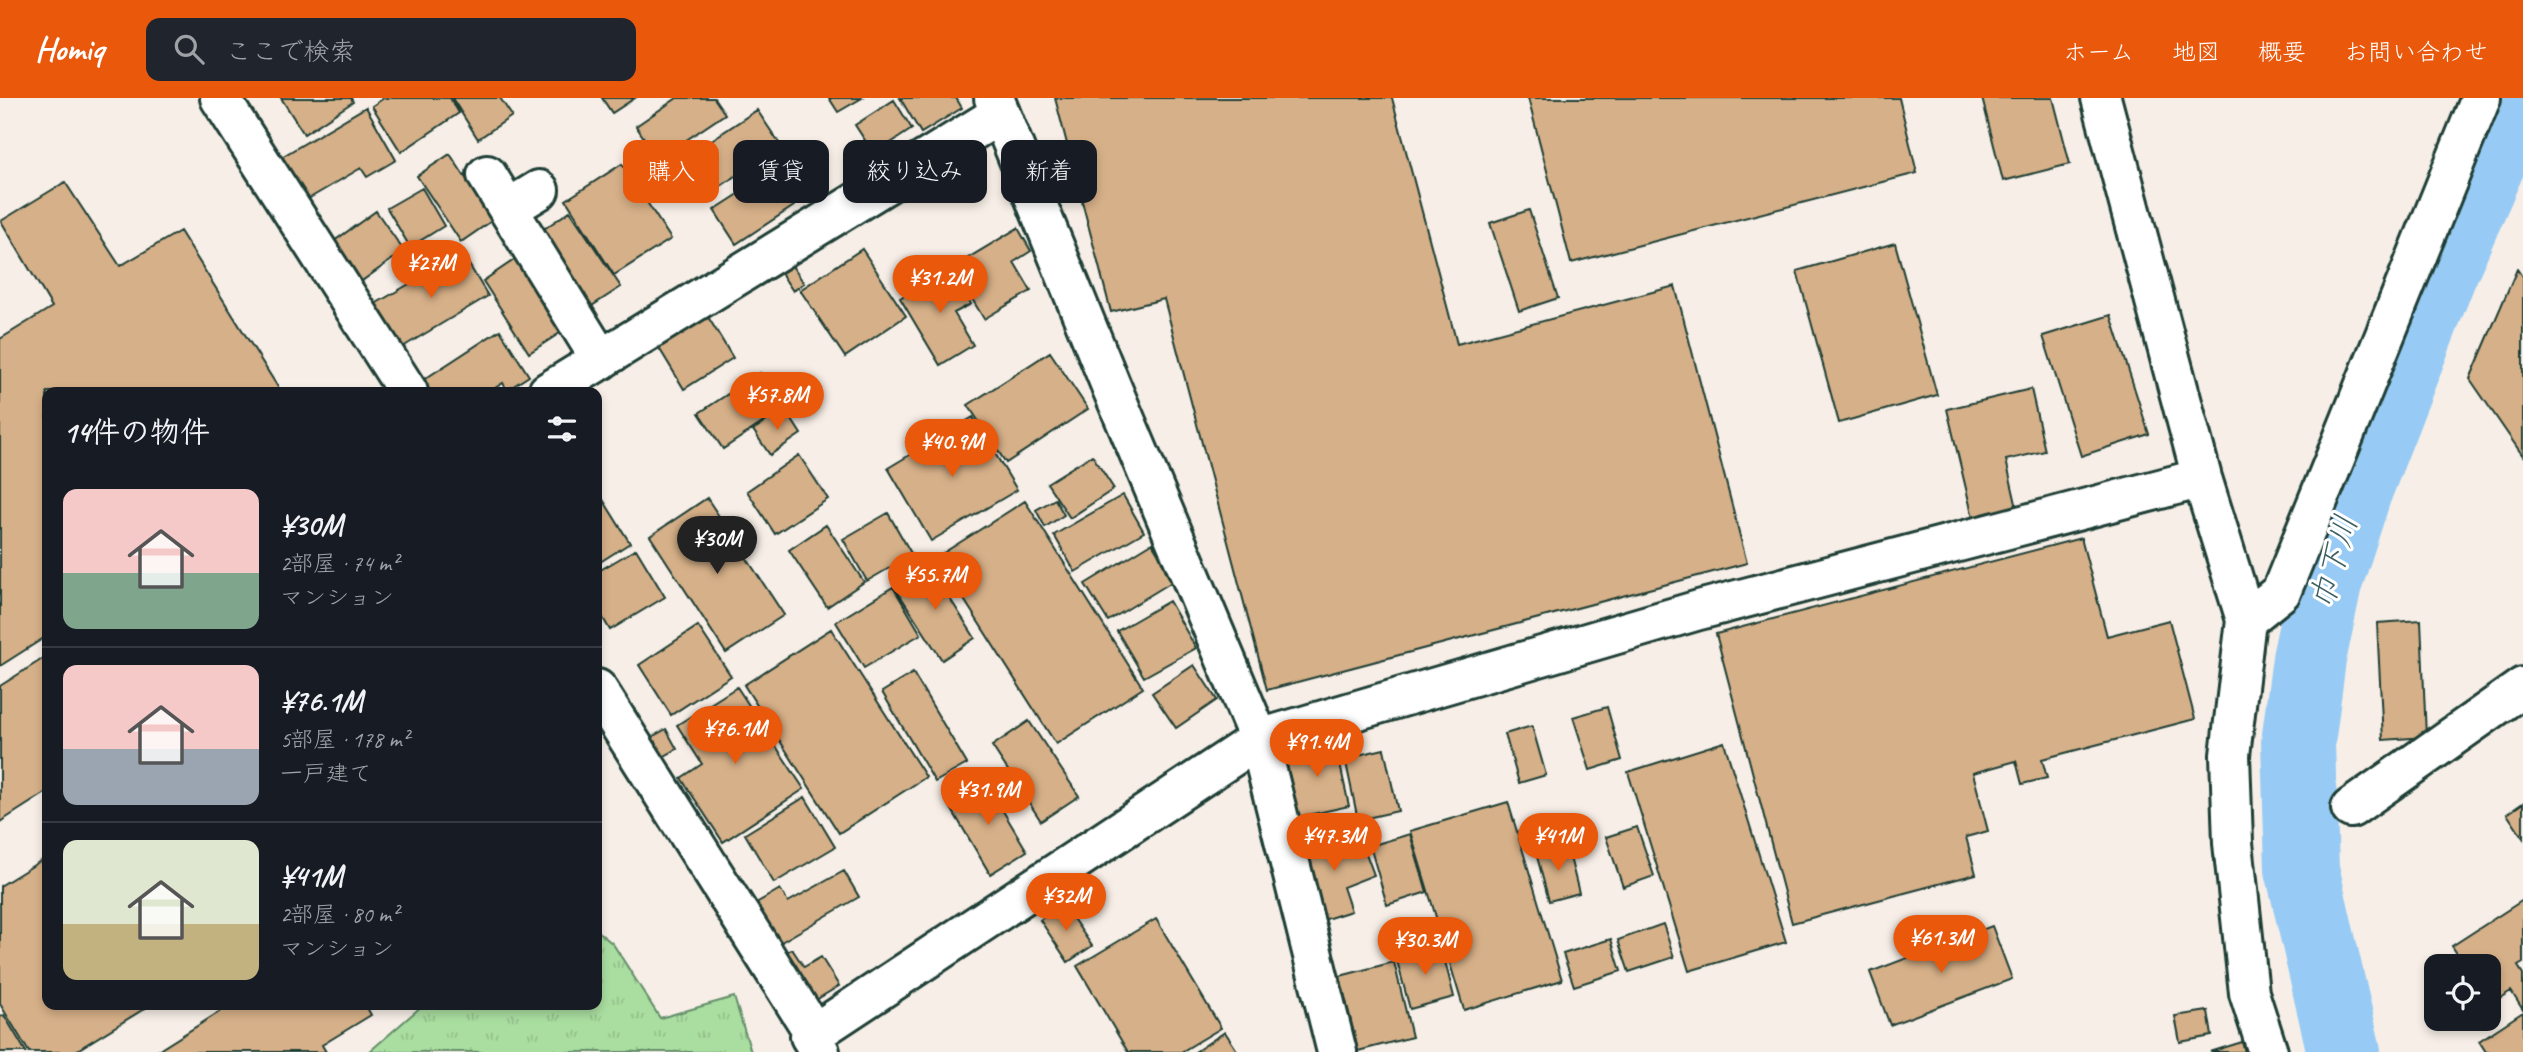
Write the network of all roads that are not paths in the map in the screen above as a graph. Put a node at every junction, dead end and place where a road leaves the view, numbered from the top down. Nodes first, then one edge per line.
1 (220, 98) edge
2 (2101, 98) edge
3 (2481, 98) edge
4 (997, 106) edge
5 (487, 175) dead end
6 (601, 360) junction
7 (405, 387) edge
8 (556, 387) edge
9 (2202, 478) junction
10 (2246, 620) junction
11 (2523, 687) edge
12 (602, 697) edge
13 (1259, 738) junction
14 (2351, 808) dead end
15 (817, 1043) edge
16 (1337, 1052) edge
17 (2268, 1052) edge

1 - 7 street
2 - 9 street
3 - 10 street
4 - 6 street
4 - 13 street
5 - 6 street
6 - 8 street
9 - 10 street
9 - 13 street
10 - 17 street
11 - 14 street
12 - 15 street
13 - 15 street
13 - 16 street

